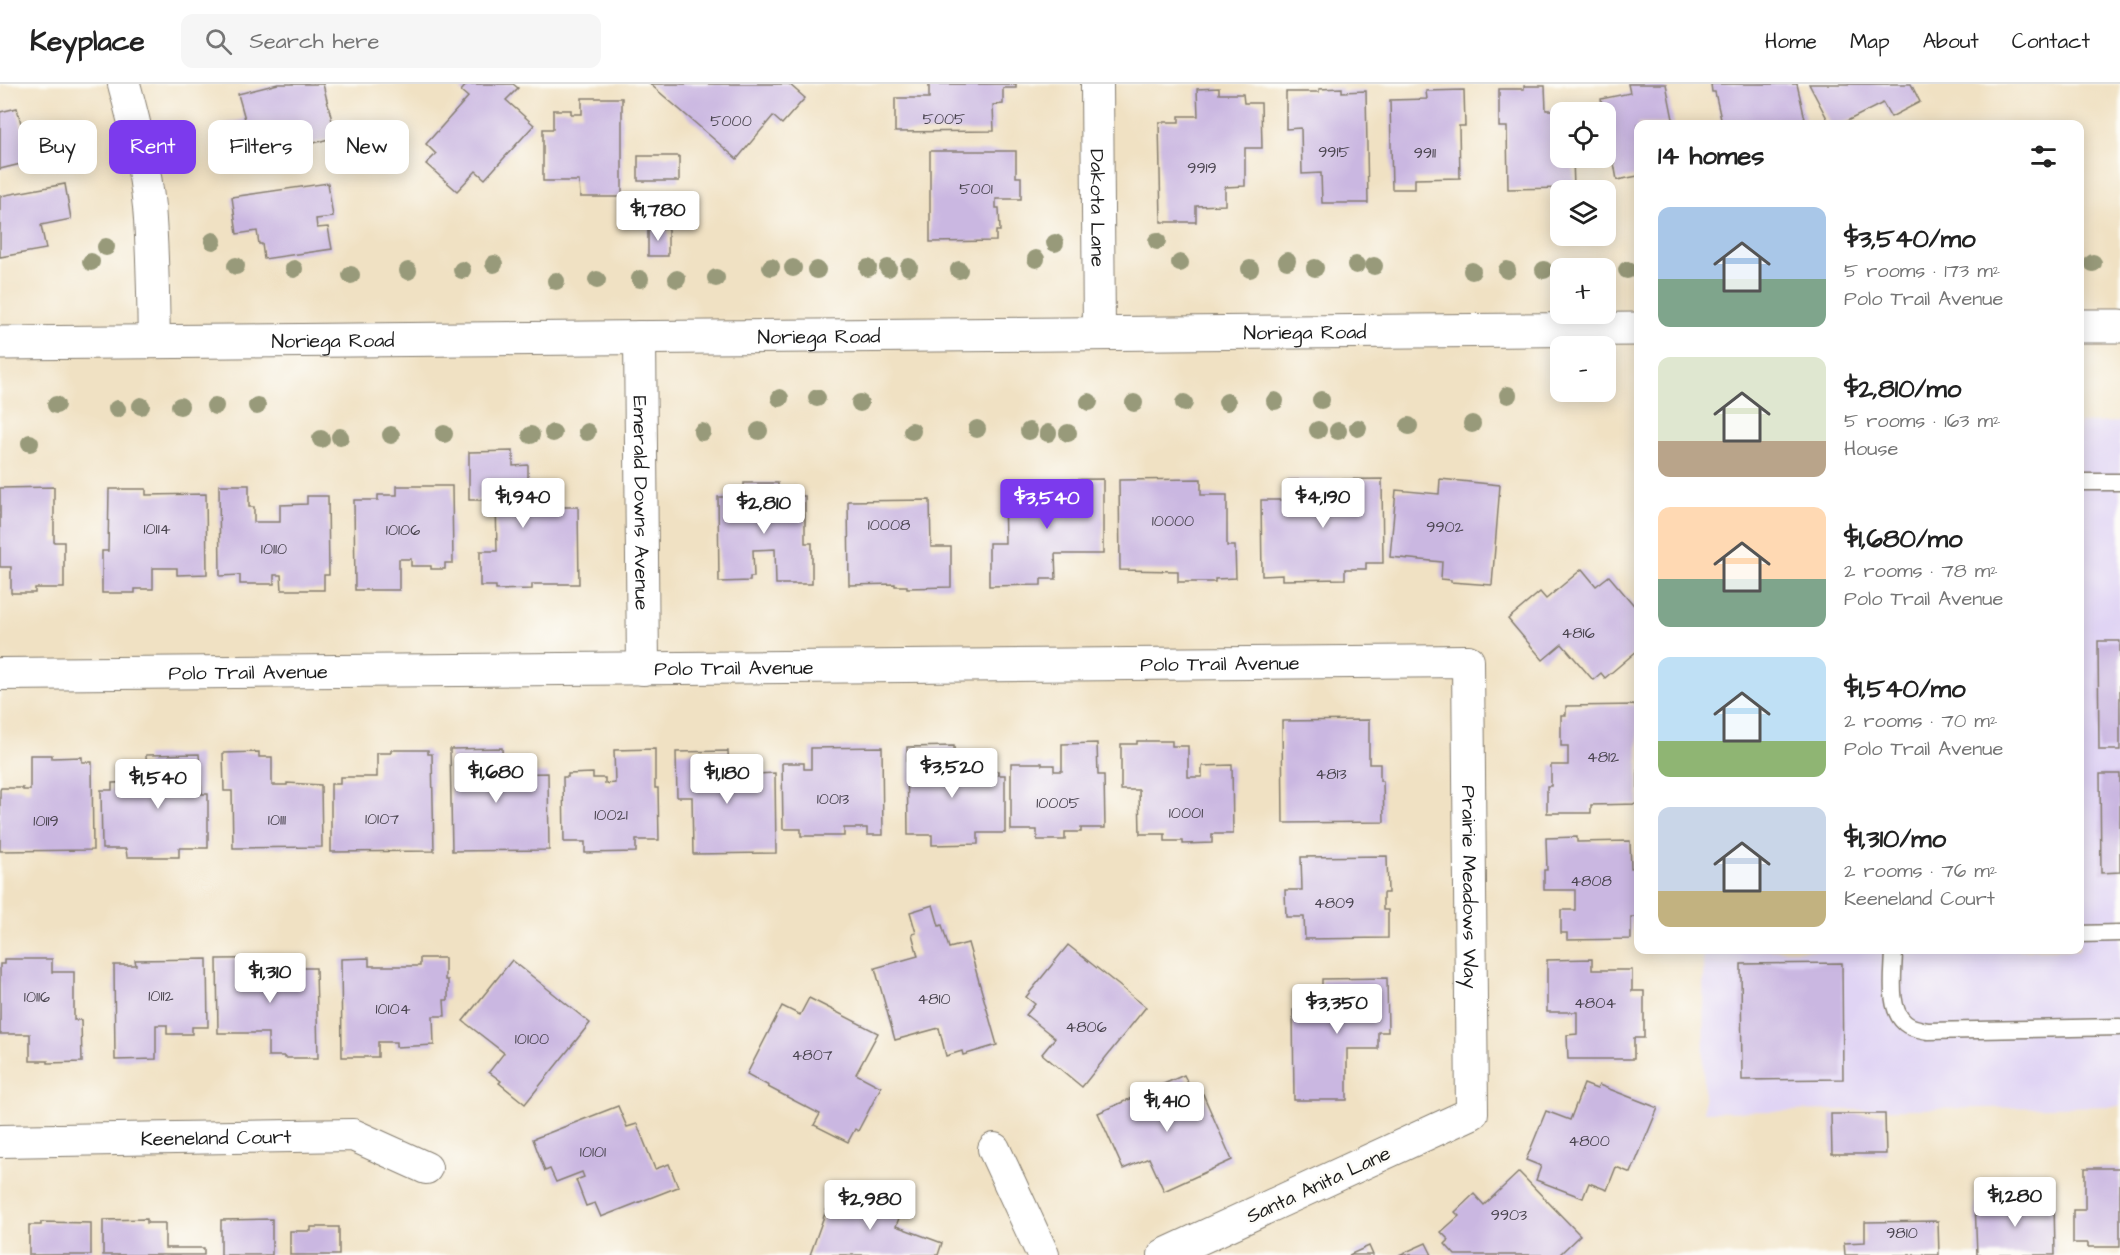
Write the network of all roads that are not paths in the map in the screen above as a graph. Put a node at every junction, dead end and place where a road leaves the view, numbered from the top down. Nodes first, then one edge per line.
1 (124, 84) edge
2 (1097, 84) edge
3 (2084, 326) edge
4 (2120, 326) edge
5 (1634, 329) edge
6 (1100, 333) junction
7 (640, 337) junction
8 (154, 342) junction
9 (0, 343) edge
10 (2084, 482) edge
11 (2120, 482) edge
12 (1468, 661) joint
13 (643, 669) junction
14 (0, 674) edge
15 (2084, 933) edge
16 (2120, 933) edge
17 (1894, 954) edge
18 (2120, 1027) edge
19 (1472, 1113) joint
20 (0, 1141) edge
21 (994, 1149) dead end
22 (426, 1168) dead end
23 (1043, 1255) edge
24 (1164, 1255) edge

1 - 8 street
2 - 6 street, Dakota Lane
3 - 4 street
5 - 6 street, Noriega Road
6 - 7 street, Noriega Road
7 - 8 street, Noriega Road
7 - 13 street, Emerald Downs Avenue
8 - 9 street, Noriega Road
10 - 11 lane
12 - 13 street, Polo Trail Avenue
12 - 19 street, Prairie Meadows Way
13 - 14 street, Polo Trail Avenue
15 - 16 lane
17 - 18 lane
19 - 24 street, Santa Anita Lane
20 - 22 street, Keeneland Court
21 - 23 street

